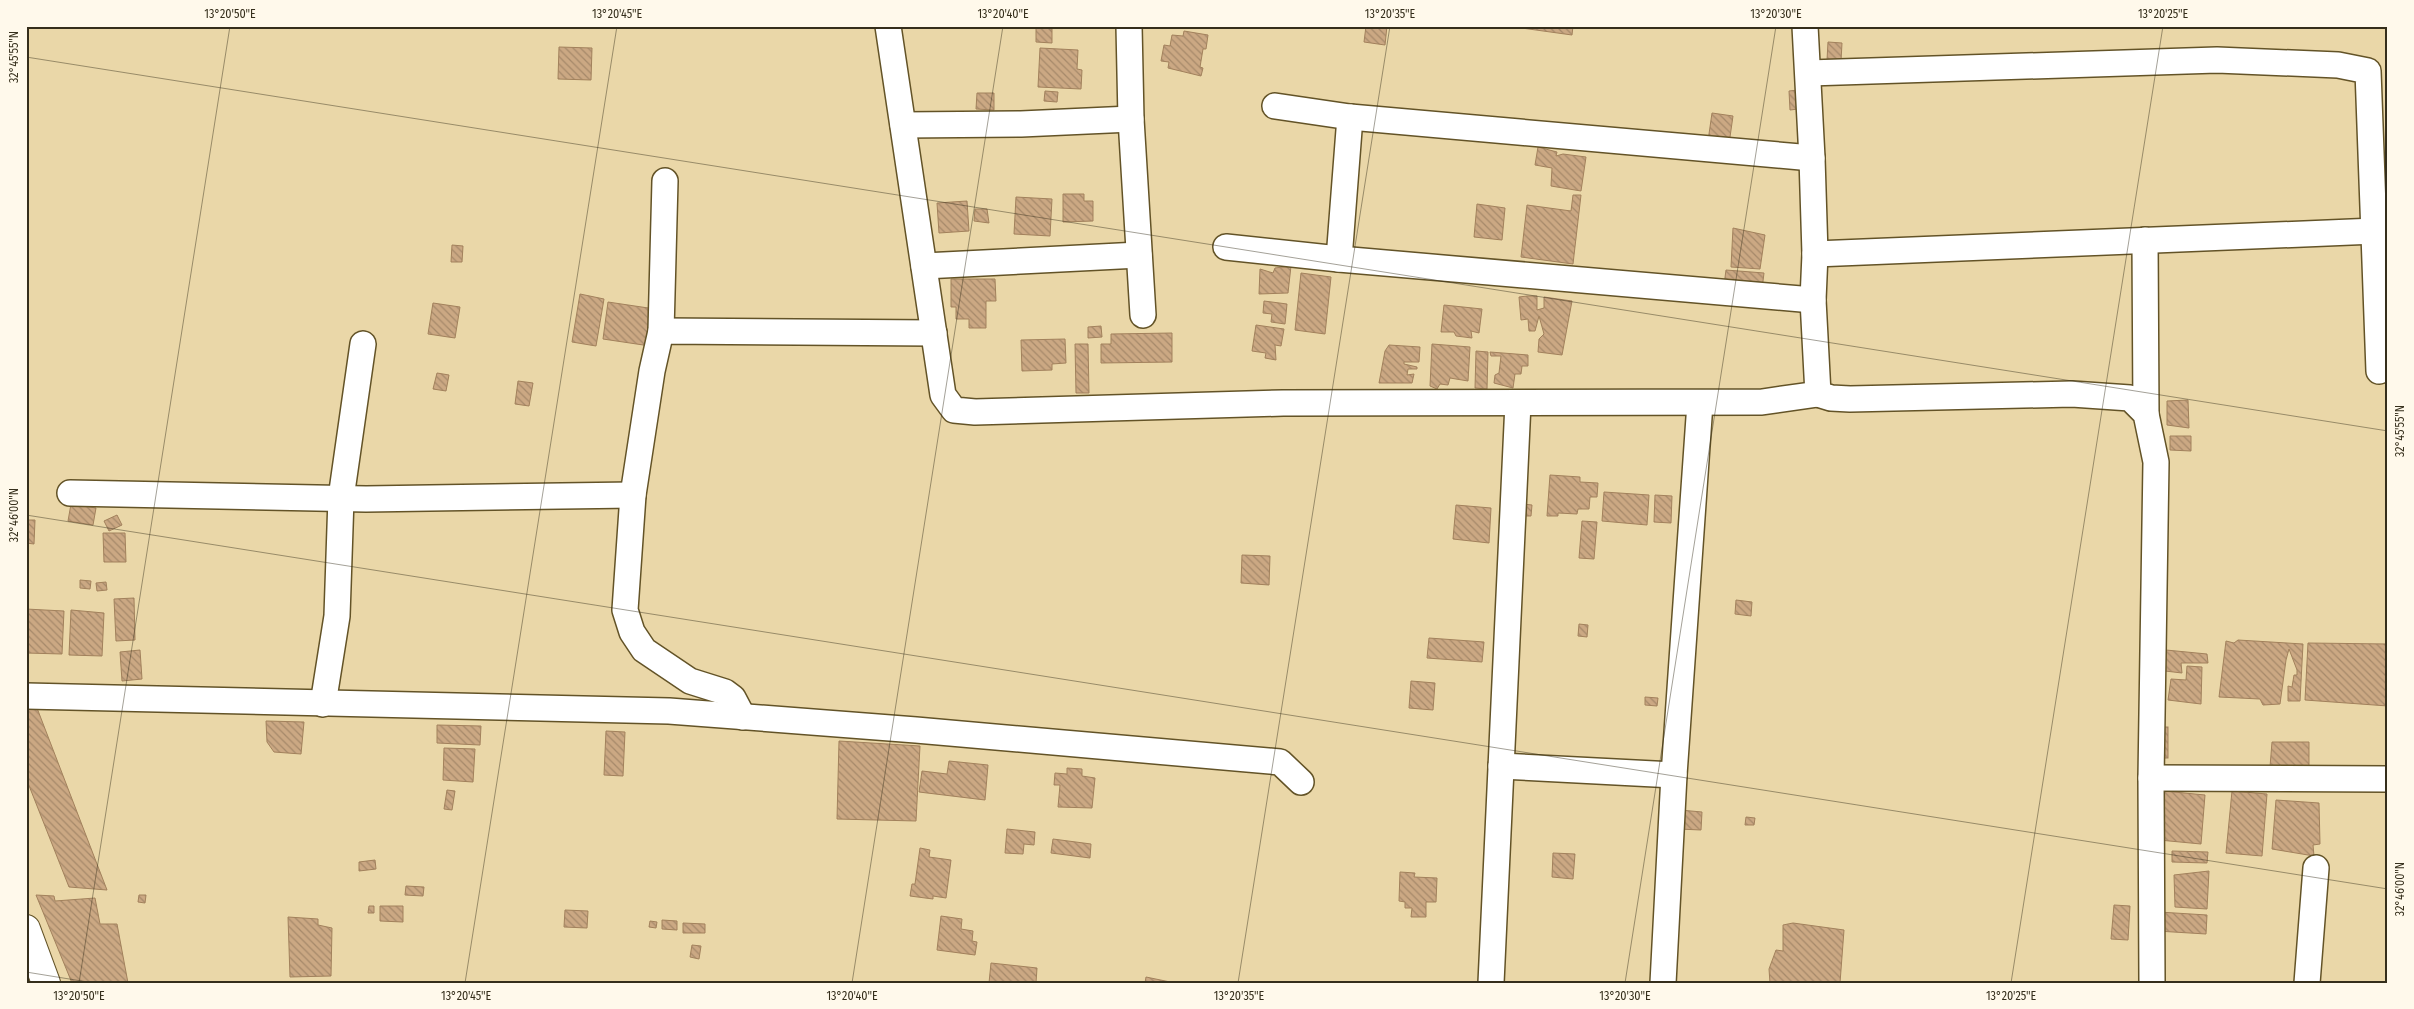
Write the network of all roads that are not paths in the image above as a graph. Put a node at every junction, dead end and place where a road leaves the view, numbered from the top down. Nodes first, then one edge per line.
1 (888, 26) edge
2 (1128, 26) edge
3 (1805, 26) edge
4 (1809, 73) junction
5 (1275, 106) dead end
6 (1350, 117) junction
7 (1131, 119) junction
8 (903, 125) junction
9 (1812, 158) junction
10 (665, 181) dead end
11 (2375, 231) junction
12 (2145, 240) junction
13 (1226, 247) dead end
14 (1815, 254) junction
15 (1139, 255) junction
16 (1339, 259) junction
17 (924, 266) junction
18 (1813, 300) junction
19 (1143, 315) dead end
20 (661, 331) junction
21 (934, 333) junction
22 (363, 344) dead end
23 (2379, 371) dead end
24 (1818, 394) junction
25 (1518, 403) junction
26 (1700, 403) junction
27 (2146, 414) junction
28 (70, 493) dead end
29 (633, 495) junction
30 (341, 498) junction
31 (26, 696) edge
32 (323, 704) junction
33 (743, 717) junction
34 (1501, 766) junction
35 (1674, 775) junction
36 (2151, 778) junction
37 (2388, 779) edge
38 (1301, 782) dead end
39 (2316, 868) dead end
40 (26, 928) edge
41 (46, 983) edge
42 (1491, 983) edge
43 (1663, 983) edge
44 (2152, 983) edge
45 (2308, 983) edge

1 - 8 street
2 - 7 street
3 - 4 street
4 - 9 street
4 - 11 street
5 - 6 street
6 - 9 street
6 - 16 street
7 - 8 street
7 - 15 street
8 - 17 street
9 - 14 street
10 - 20 street
11 - 12 street
11 - 23 street
12 - 14 street
12 - 27 street
13 - 16 street
14 - 18 street
15 - 17 street
15 - 19 street
16 - 18 street
17 - 21 street
18 - 24 street
20 - 21 street
20 - 29 street
21 - 25 street
22 - 30 street
24 - 26 street
24 - 27 street
25 - 26 street
25 - 34 street
26 - 35 street
27 - 36 street
28 - 30 street
29 - 30 street
29 - 33 street
30 - 32 street
31 - 32 street
32 - 33 street
33 - 38 street
34 - 35 street
34 - 42 street
35 - 43 street
36 - 37 street
36 - 44 street
39 - 45 street
40 - 41 main road

